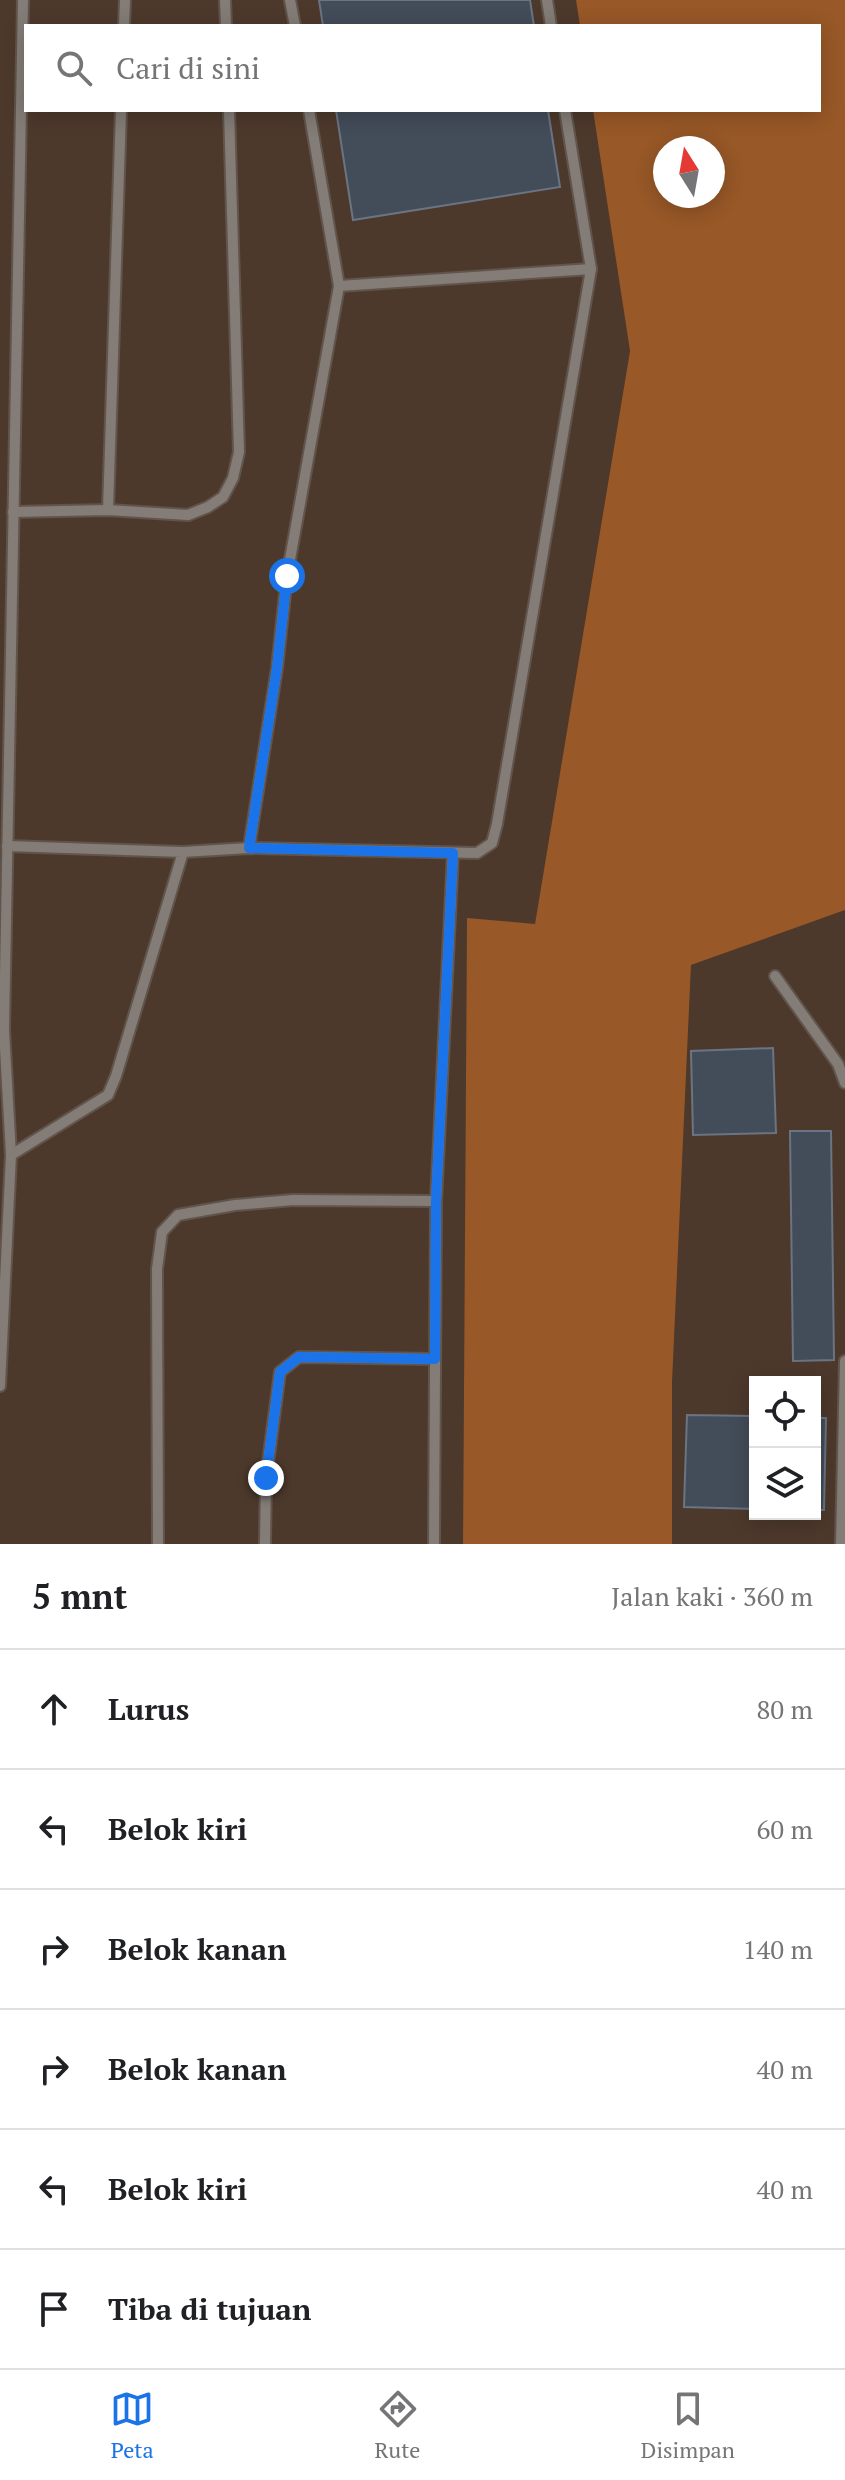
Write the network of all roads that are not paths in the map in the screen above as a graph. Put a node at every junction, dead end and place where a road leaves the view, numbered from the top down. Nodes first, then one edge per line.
1 (23, 0) edge
2 (125, 0) edge
3 (225, 0) edge
4 (290, 0) edge
5 (547, 0) edge
6 (124, 24) edge
7 (226, 24) edge
8 (295, 24) edge
9 (551, 24) edge
10 (121, 112) edge
11 (229, 112) edge
12 (309, 112) edge
13 (565, 112) edge
14 (591, 269) junction
15 (339, 286) junction
16 (108, 510) junction
17 (13, 512) junction
18 (7, 846) junction
19 (249, 848) junction
20 (183, 852) junction
21 (453, 853) junction
22 (775, 976) dead end
23 (2, 1028) edge
24 (845, 1083) edge
25 (11, 1155) junction
26 (436, 1201) junction
27 (435, 1359) junction
28 (845, 1361) edge
29 (0, 1386) edge
30 (158, 1544) edge
31 (265, 1544) edge
32 (434, 1544) edge
33 (841, 1544) edge

1 - 17 lane
2 - 6 lane
3 - 7 lane
4 - 8 lane
5 - 9 lane
10 - 16 lane
11 - 16 lane
12 - 15 lane
13 - 14 lane
14 - 15 lane
14 - 21 lane
15 - 19 lane
16 - 17 lane
17 - 18 lane
18 - 20 lane
18 - 23 lane
19 - 20 lane
19 - 21 lane
20 - 25 lane
21 - 26 lane
22 - 24 lane
23 - 25 lane
25 - 29 lane
26 - 27 lane
26 - 30 lane
27 - 31 lane
27 - 32 lane
28 - 33 lane

